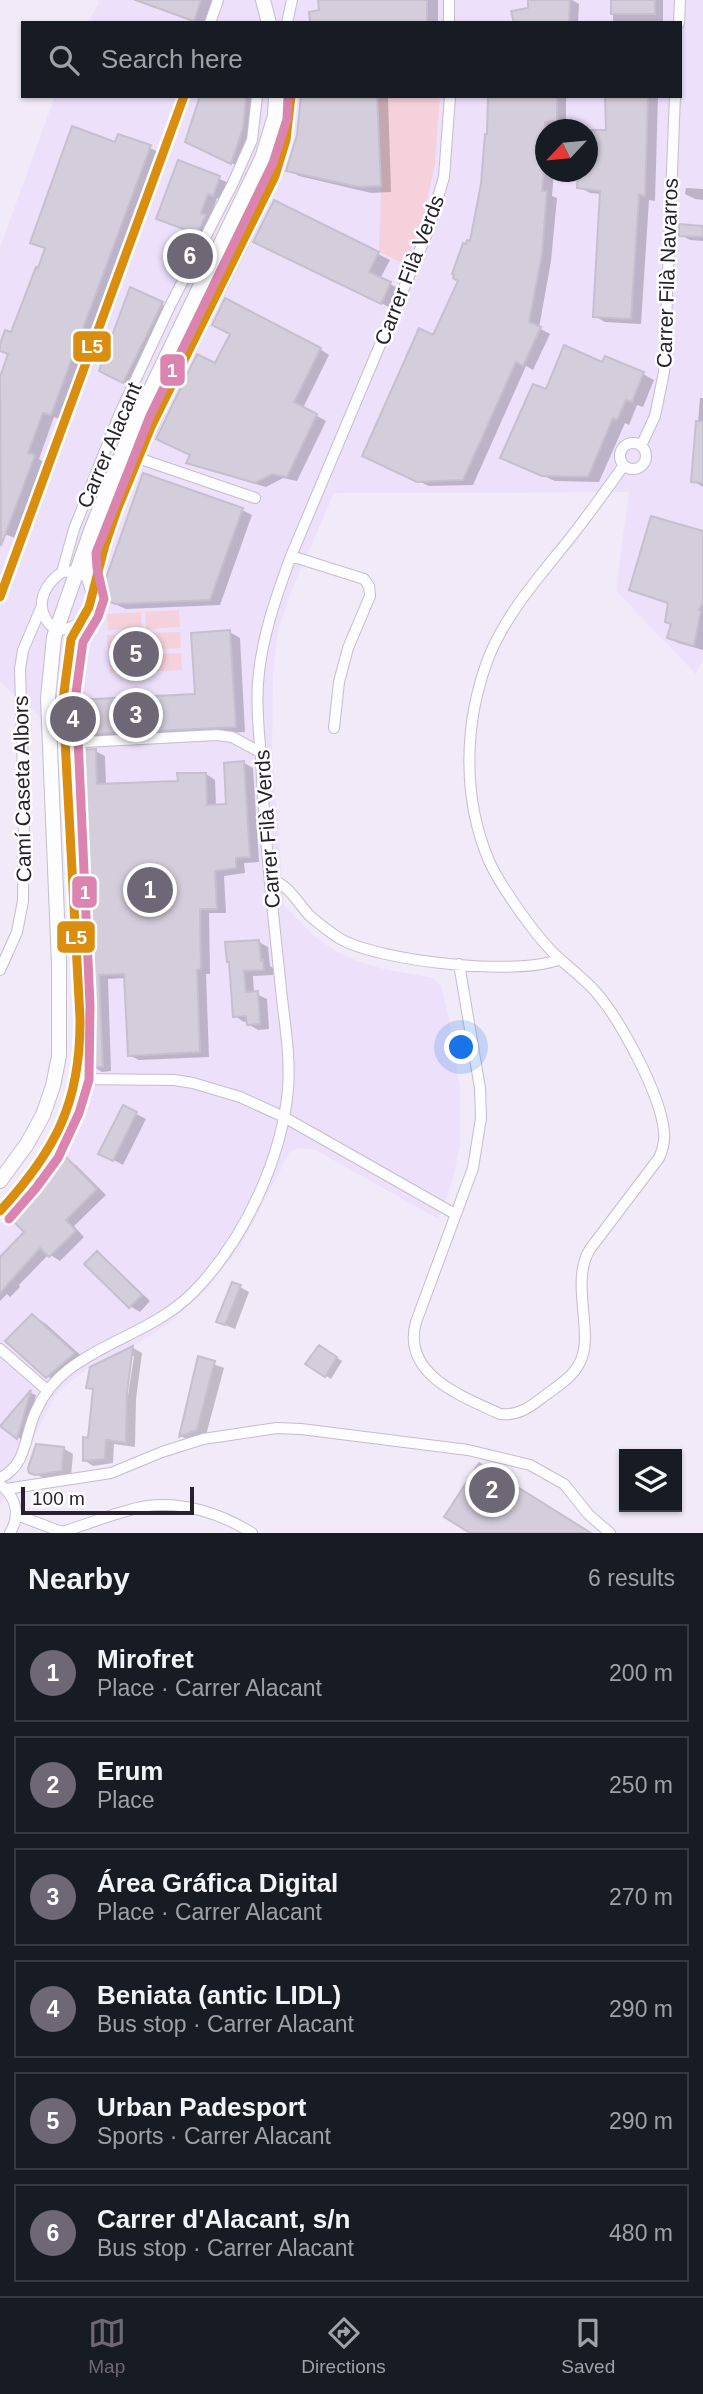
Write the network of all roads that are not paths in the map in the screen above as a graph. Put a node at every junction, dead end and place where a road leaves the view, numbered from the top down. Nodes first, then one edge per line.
1 (218, 0) edge
2 (263, 0) edge
3 (275, 0) edge
4 (292, 0) edge
5 (449, 0) edge
6 (680, 0) edge
7 (211, 21) edge
8 (268, 21) edge
9 (287, 21) edge
10 (449, 21) edge
11 (679, 21) edge
12 (183, 98) edge
13 (257, 98) edge
14 (276, 98) edge
15 (291, 98) edge
16 (450, 98) edge
17 (676, 98) edge
18 (275, 116) junction
19 (254, 132) junction
20 (286, 140) junction
21 (641, 446) junction
22 (138, 458) junction
23 (624, 465) junction
24 (255, 498) dead end
25 (85, 551) junction
26 (291, 556) junction
27 (62, 572) junction
28 (82, 575) junction
29 (91, 592) junction
30 (0, 597) edge
31 (41, 608) junction
32 (51, 626) junction
33 (75, 626) junction
34 (51, 653) junction
35 (334, 728) dead end
36 (65, 743) junction
37 (260, 752) junction
38 (270, 879) junction
39 (560, 959) junction
40 (459, 964) junction
41 (0, 970) edge
42 (77, 1079) junction
43 (284, 1117) junction
44 (0, 1181) edge
45 (0, 1211) edge
46 (455, 1214) junction
47 (0, 1349) edge
48 (48, 1391) junction
49 (0, 1478) edge
50 (3, 1487) edge
51 (17, 1515) junction
52 (60, 1532) edge
53 (10, 1533) edge
54 (252, 1533) edge
55 (610, 1533) edge

1 - 7 street
2 - 8 main road
3 - 8 main road
4 - 9 street
5 - 10 street
6 - 11 street
12 - 30 street
13 - 19 street, Carrer Alacant
14 - 18 main road, Carrer Alacant
15 - 20 street, Carrer Alacant
16 - 26 street, Carrer Filà Verds
17 - 21 street, Carrer Filà Navarros
18 - 19 street
18 - 20 street, Carrer Alacant
18 - 25 main road, Carrer Alacant
19 - 27 street, Carrer Alacant
20 - 22 street, Carrer Alacant
21 - 23 street, Carrer Filà Navarros
21 - 23 street, Carrer Filà Navarros
22 - 24 street
22 - 29 street, Carrer Alacant
23 - 39 street
25 - 27 street
25 - 28 main road, Carrer Alacant
26 - 35 street
26 - 37 street, Carrer Filà Verds
27 - 28 street
27 - 31 street, Camí Caseta Albors
28 - 29 street
28 - 32 main road, Carrer Alacant
29 - 33 street, Carrer Alacant
31 - 32 street
31 - 41 street, Camí Caseta Albors
32 - 33 street
32 - 34 main road, Carrer Alacant
33 - 34 street
33 - 36 street
34 - 44 main road, Carrer Alacant
36 - 37 street
36 - 42 street
37 - 38 street, Carrer Filà Verds
38 - 40 street
38 - 43 street, Carrer Filà Verds
39 - 40 street
39 - 46 street
40 - 46 street
42 - 43 street
42 - 45 street
43 - 46 street
43 - 48 street, Carrer Filà Verds
47 - 48 street
48 - 49 street, Carrer Filà Verds
50 - 51 street
50 - 55 street
51 - 52 street
51 - 53 street
52 - 54 street

